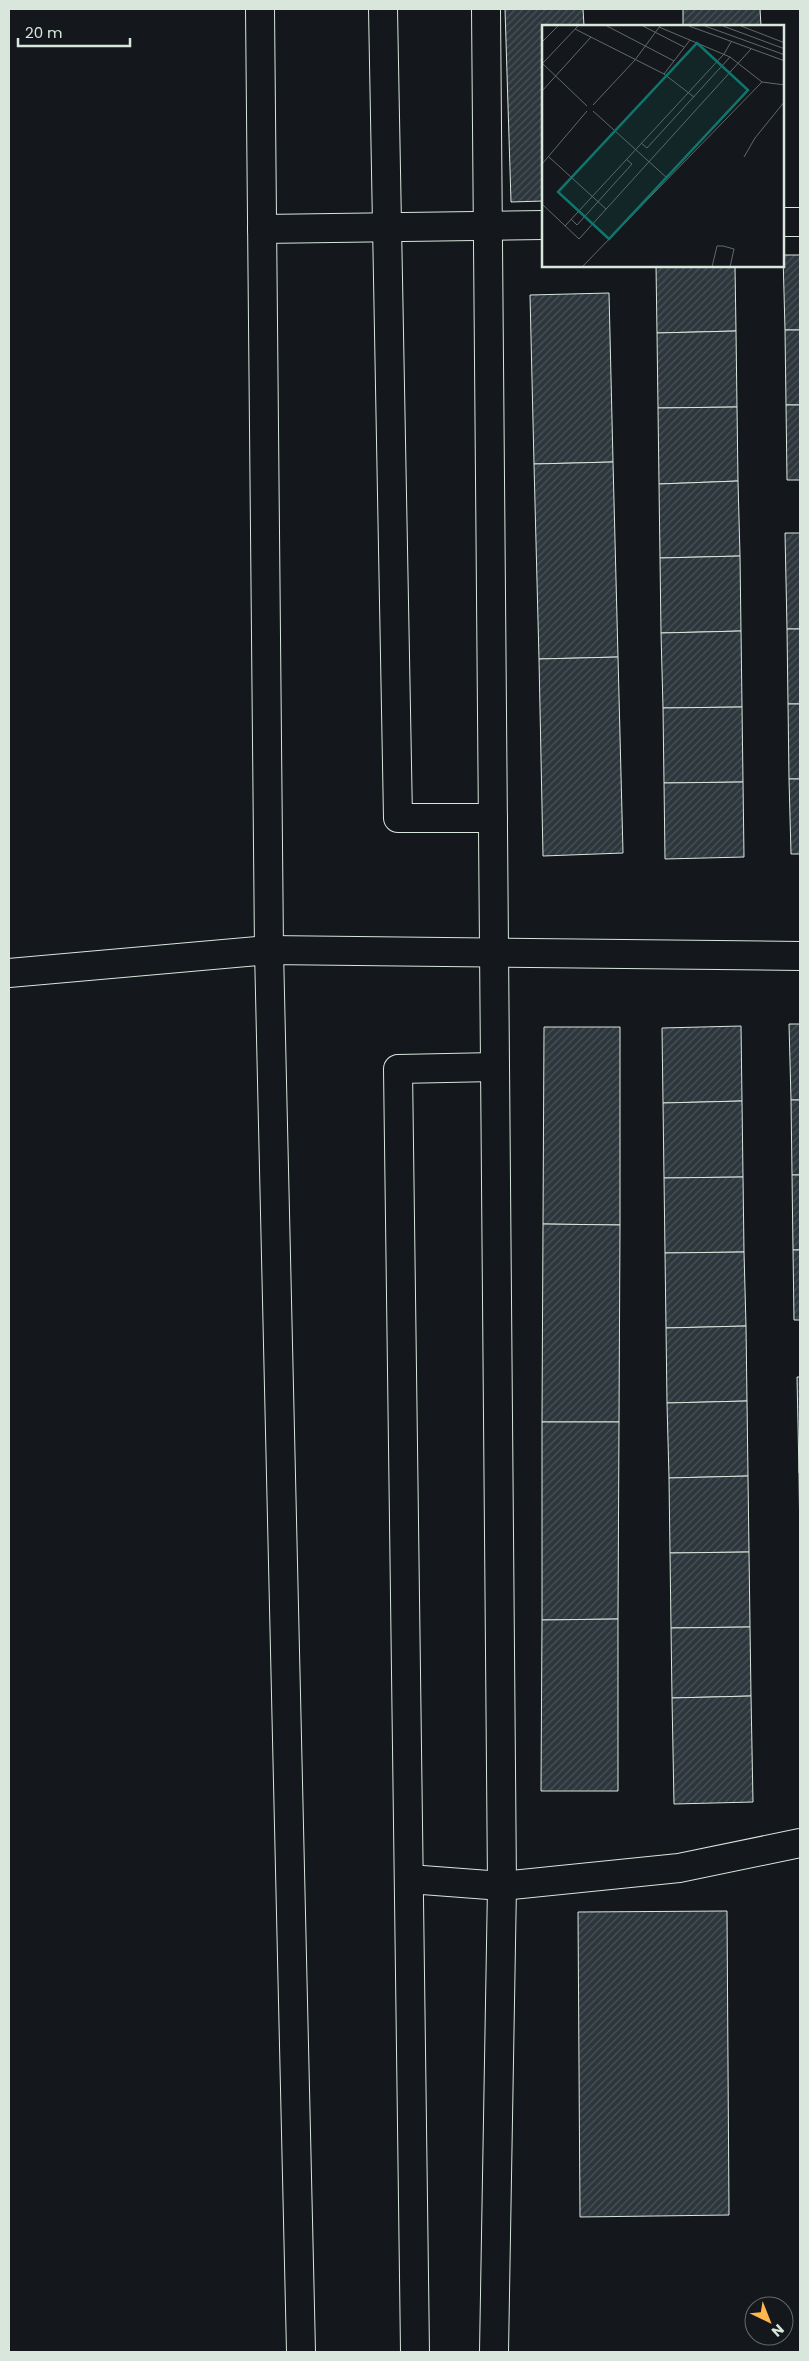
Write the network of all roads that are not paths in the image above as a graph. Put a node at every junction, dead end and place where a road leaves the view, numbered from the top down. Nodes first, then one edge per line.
1 (260, 9) edge
2 (383, 9) edge
3 (486, 9) edge
4 (784, 222) edge
5 (800, 222) edge
6 (542, 225) edge
7 (488, 226) junction
8 (386, 227) junction
9 (262, 229) junction
10 (493, 818) junction
11 (269, 950) junction
12 (494, 952) junction
13 (800, 956) edge
14 (9, 973) edge
15 (495, 1067) junction
16 (800, 1843) edge
17 (409, 1879) junction
18 (502, 1886) junction
19 (301, 2352) edge
20 (416, 2352) edge
21 (494, 2352) edge

1 - 9 street
2 - 8 street
3 - 7 street
4 - 5 street
6 - 7 street
7 - 8 street
7 - 10 street
8 - 9 street
8 - 10 street
9 - 11 street
10 - 12 street
11 - 12 street
11 - 14 street
11 - 19 street
12 - 13 street
12 - 15 street
15 - 17 street
15 - 18 street
16 - 18 street
17 - 18 street
17 - 20 street
18 - 21 street

